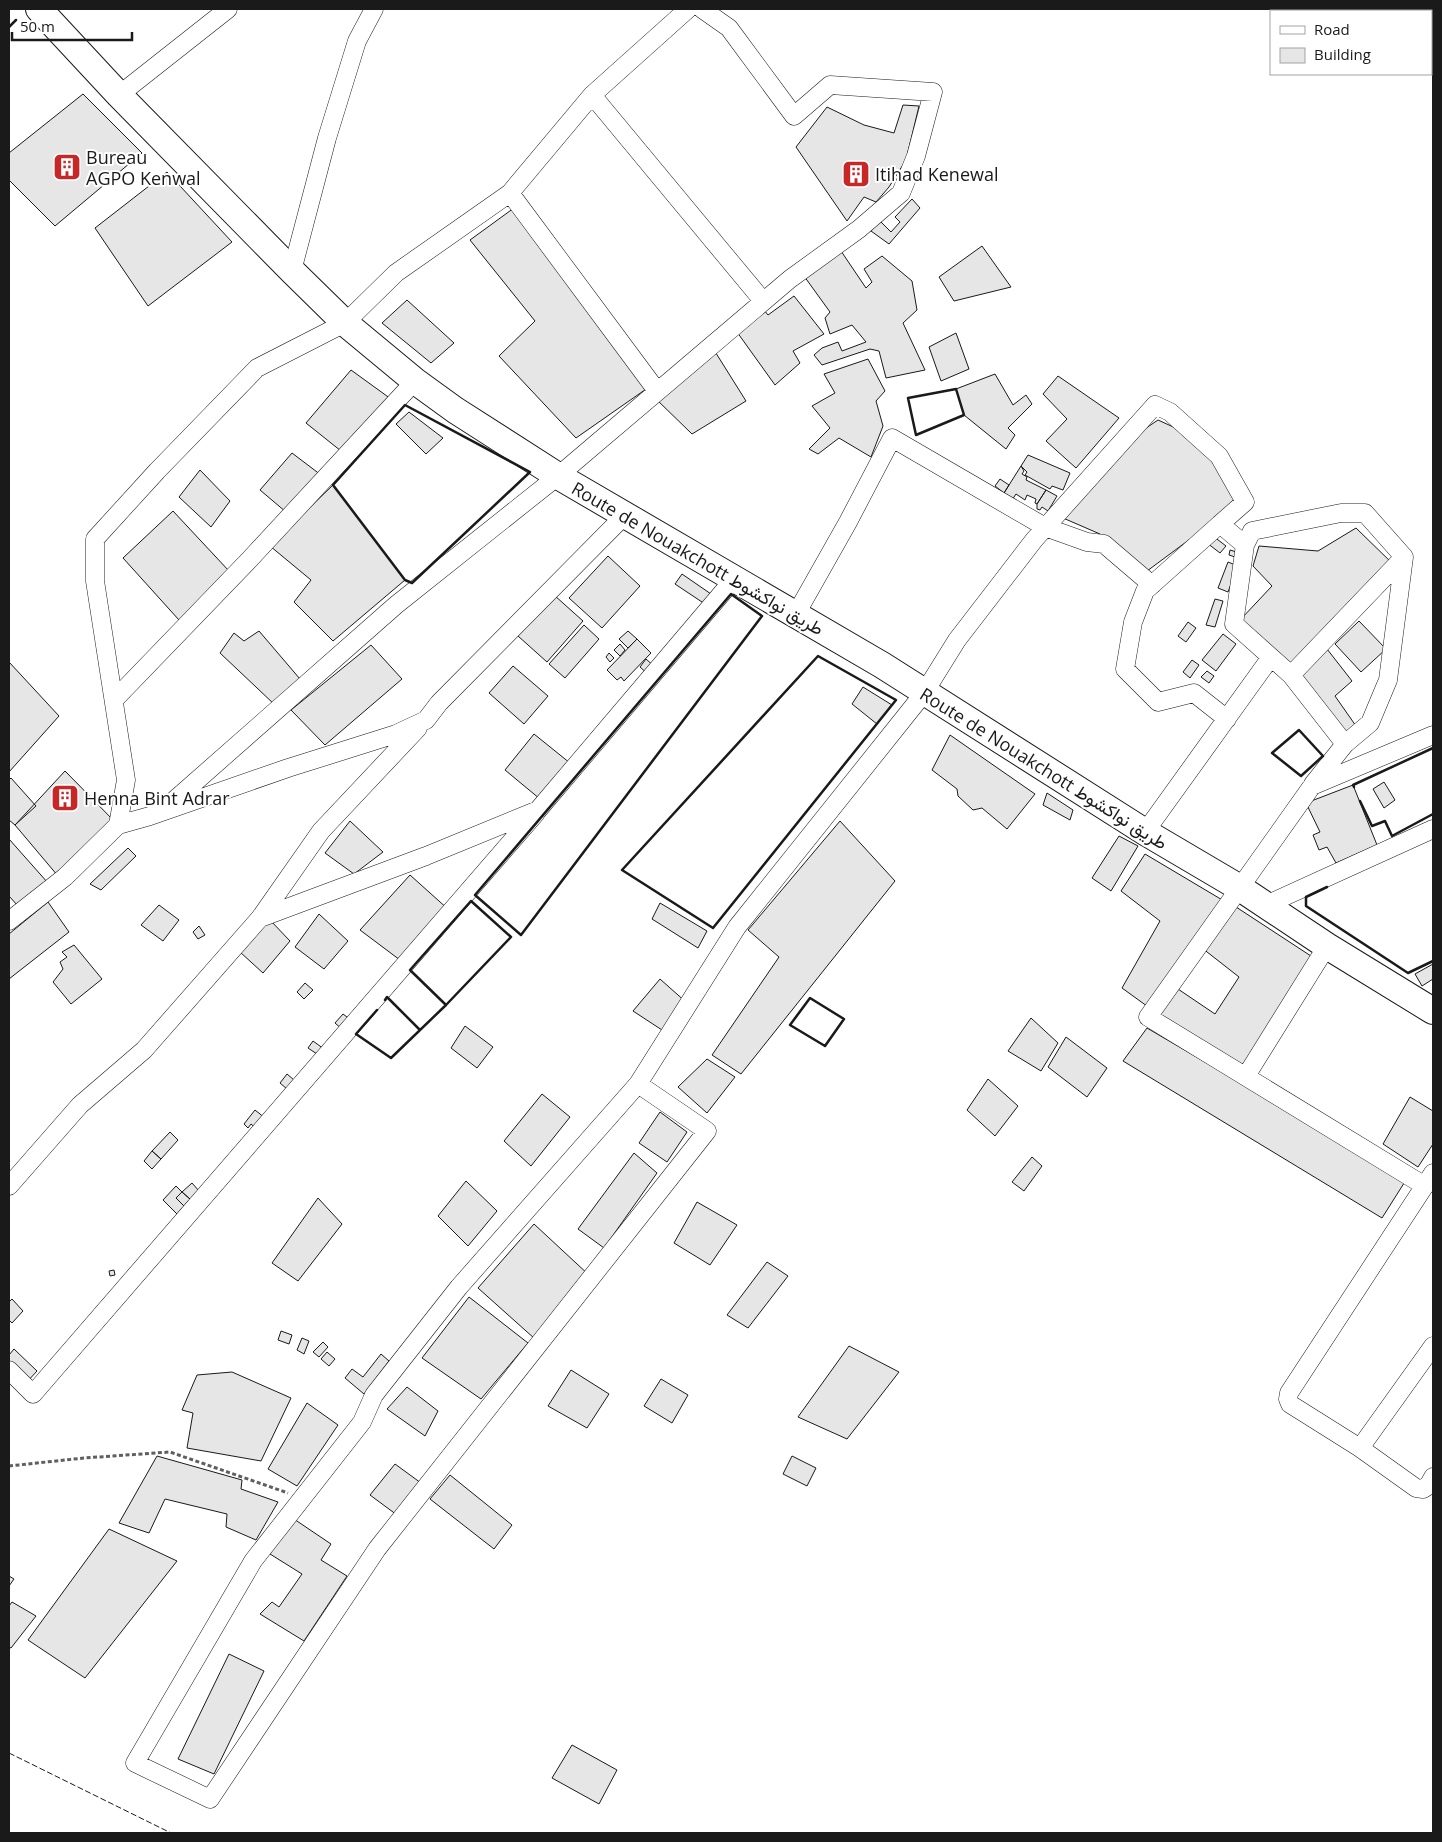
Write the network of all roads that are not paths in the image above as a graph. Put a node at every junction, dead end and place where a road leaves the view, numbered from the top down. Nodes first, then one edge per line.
1 (39, 9) edge
2 (228, 9) edge
3 (374, 9) edge
4 (688, 9) edge
5 (702, 9) edge
6 (119, 95) junction
7 (592, 95) junction
8 (510, 193) junction
9 (292, 271) junction
10 (764, 302) junction
11 (345, 323) junction
12 (415, 381) junction
13 (656, 391) junction
14 (558, 476) junction
15 (626, 514) junction
16 (1220, 524) junction
17 (1045, 527) junction
18 (1245, 545) junction
19 (1404, 557) junction
20 (734, 579) junction
21 (1152, 585) junction
22 (796, 614) junction
23 (1271, 657) junction
24 (1291, 675) junction
25 (924, 692) junction
26 (114, 700) junction
27 (1227, 719) junction
28 (426, 720) junction
29 (1433, 735) edge
30 (1345, 744) junction
31 (1312, 786) junction
32 (538, 810) junction
33 (161, 812) junction
34 (118, 825) junction
35 (1433, 829) edge
36 (1145, 832) junction
37 (1240, 888) junction
38 (1266, 905) junction
39 (260, 918) junction
40 (9, 921) edge
41 (1327, 946) junction
42 (1433, 1011) edge
43 (1246, 1076) junction
44 (638, 1084) junction
45 (1429, 1179) edge
46 (9, 1186) edge
47 (1433, 1346) edge
48 (9, 1370) edge
49 (1360, 1448) junction
50 (1433, 1477) edge

1 - 6 highway, Route de Nouakchott طريق نواكشوط
2 - 6 street
3 - 9 street
4 - 7 street
5 - 10 street
6 - 9 highway, Route de Nouakchott طريق نواكشوط
7 - 8 street
7 - 10 street
8 - 11 street
8 - 13 street
9 - 11 highway, Route de Nouakchott طريق نواكشوط
10 - 13 street
11 - 12 highway, Route de Nouakchott طريق نواكشوط
11 - 26 street
12 - 14 highway, Route de Nouakchott طريق نواكشوط
12 - 26 street
13 - 14 street
14 - 15 highway, Route de Nouakchott طريق نواكشوط
14 - 33 street
15 - 20 highway, Route de Nouakchott طريق نواكشوط
15 - 28 street
16 - 17 street
16 - 18 street
16 - 21 street
17 - 21 street
17 - 22 street
17 - 25 street
18 - 19 street
18 - 23 street
19 - 24 street
19 - 30 street
20 - 22 highway, Route de Nouakchott طريق نواكشوط
20 - 32 street
21 - 27 street
22 - 25 highway, Route de Nouakchott طريق نواكشوط
23 - 24 street
23 - 27 street
24 - 30 street
25 - 36 highway, Route de Nouakchott طريق نواكشوط
25 - 44 street
26 - 34 street
27 - 36 street
28 - 33 street
28 - 39 street
29 - 31 street
30 - 31 street
31 - 37 street
32 - 39 street
32 - 48 street
33 - 34 street
34 - 40 street
35 - 38 street
36 - 37 highway, Route de Nouakchott طريق نواكشوط
37 - 38 highway, Route de Nouakchott طريق نواكشوط
37 - 43 street
38 - 41 highway, Route de Nouakchott طريق نواكشوط
39 - 46 street
41 - 42 highway, Route de Nouakchott طريق نواكشوط
41 - 43 street
43 - 45 street
44 - 44 street
45 - 49 street
47 - 49 street
49 - 50 street

